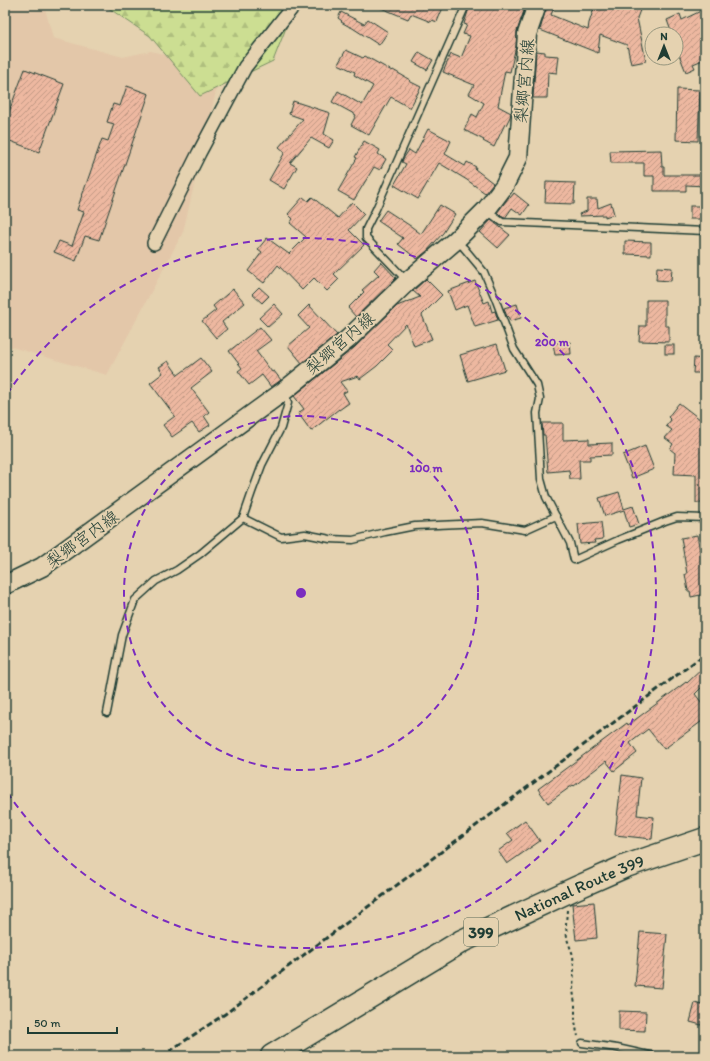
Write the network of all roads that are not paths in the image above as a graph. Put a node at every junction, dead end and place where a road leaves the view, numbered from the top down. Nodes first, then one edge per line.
1 (294, 5) edge
2 (466, 5) edge
3 (536, 5) edge
4 (486, 210) junction
5 (705, 231) edge
6 (456, 240) junction
7 (154, 243) dead end
8 (408, 281) junction
9 (284, 391) junction
10 (556, 516) junction
11 (243, 518) junction
12 (705, 518) edge
13 (5, 585) edge
14 (107, 712) dead end
15 (705, 839) edge
16 (582, 1043) road end
17 (272, 1056) edge
18 (653, 1056) edge

1 - 7 street
2 - 8 lane
3 - 4 main road, 梨郷宮内線
4 - 5 lane
4 - 6 main road, 梨郷宮内線
6 - 8 main road, 梨郷宮内線
6 - 10 lane
8 - 9 main road, 梨郷宮内線
9 - 11 lane
9 - 13 main road, 梨郷宮内線
10 - 11 lane
10 - 12 lane
11 - 14 lane
15 - 17 highway, National Route 399 / 399
16 - 18 lane

